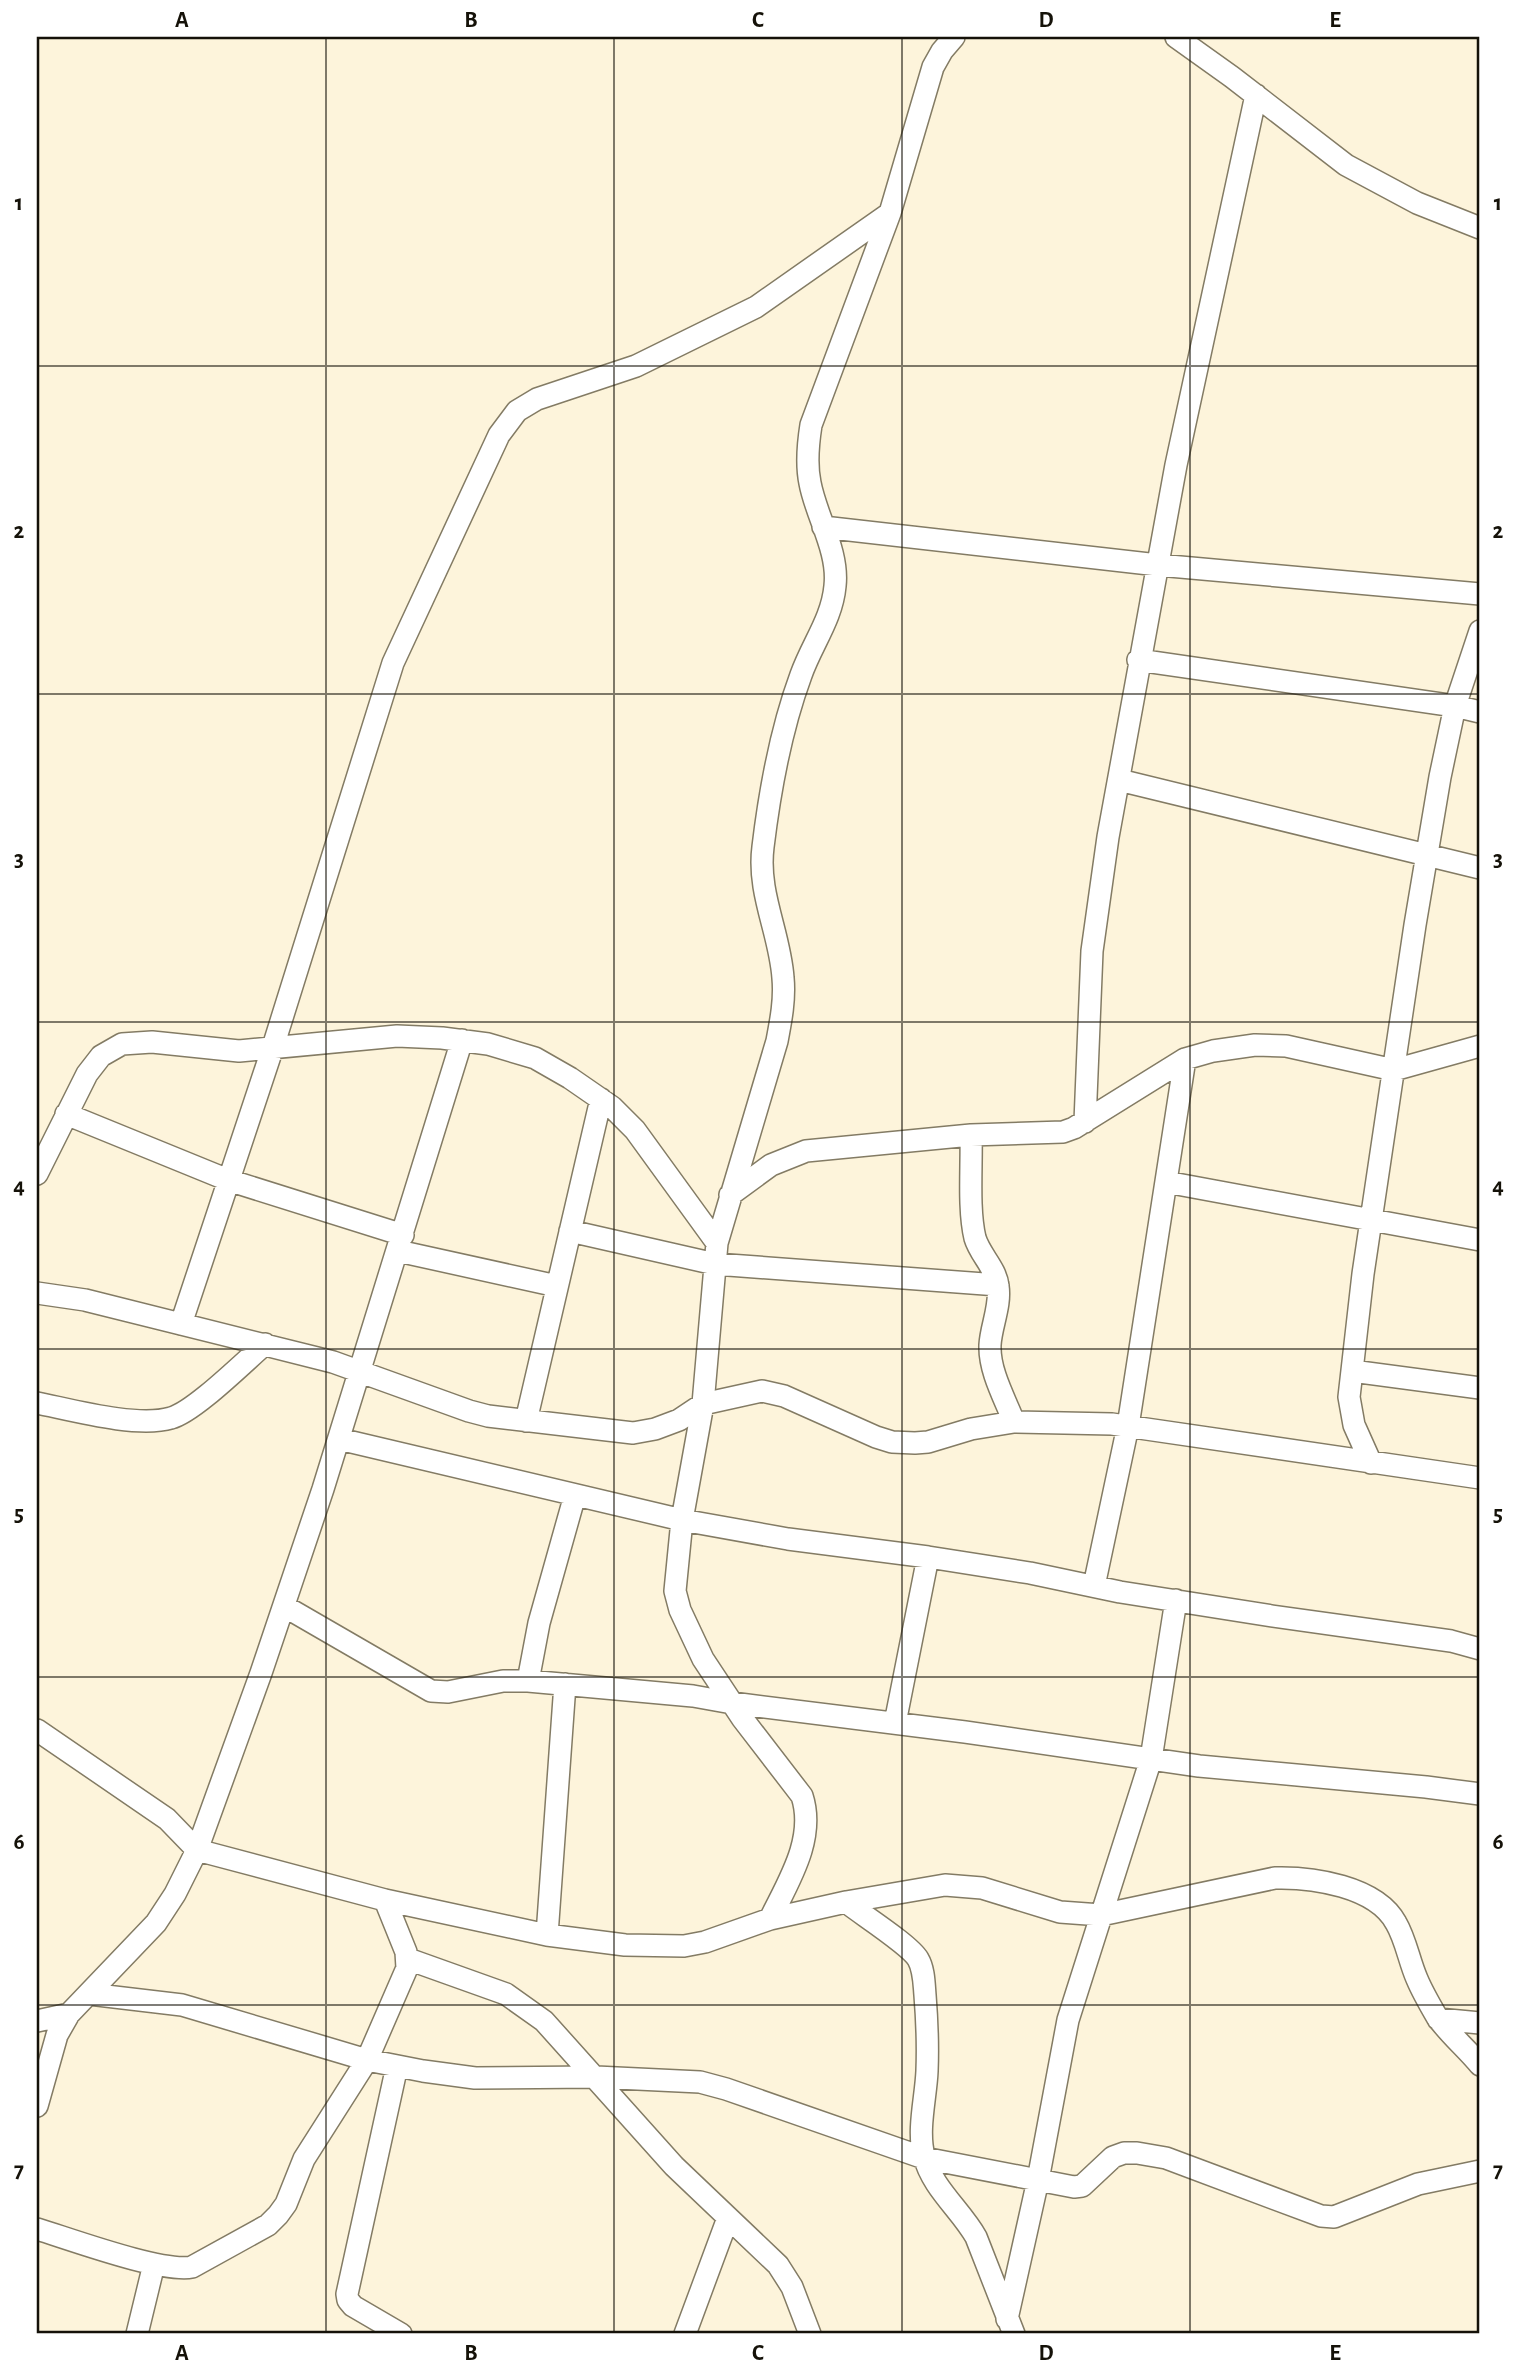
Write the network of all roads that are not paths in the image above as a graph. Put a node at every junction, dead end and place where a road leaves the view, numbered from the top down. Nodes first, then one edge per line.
1 (954, 37) edge
2 (1177, 37) edge
3 (1256, 95) junction
4 (890, 213) junction
5 (1480, 228) edge
6 (823, 527) junction
7 (1158, 565) junction
8 (1480, 594) edge
9 (1480, 631) edge
10 (1139, 660) junction
11 (1455, 706) junction
12 (1480, 712) edge
13 (1119, 780) junction
14 (1427, 856) junction
15 (1480, 868) edge
16 (462, 1040) junction
17 (272, 1049) junction
18 (1474, 1051) edge
19 (1185, 1059) junction
20 (1394, 1070) junction
21 (601, 1099) junction
22 (66, 1115) junction
23 (1085, 1122) junction
24 (971, 1135) junction
25 (37, 1174) edge
26 (228, 1180) junction
27 (1166, 1182) junction
28 (730, 1195) junction
29 (1372, 1219) junction
30 (570, 1231) junction
31 (1480, 1240) edge
32 (400, 1243) junction
33 (716, 1253) junction
34 (998, 1284) junction
35 (557, 1286) junction
36 (37, 1293) edge
37 (181, 1324) junction
38 (265, 1344) junction
39 (1352, 1371) junction
40 (360, 1373) junction
41 (1480, 1388) edge
42 (37, 1402) edge
43 (703, 1404) junction
44 (526, 1421) junction
45 (1014, 1422) junction
46 (1128, 1426) junction
47 (339, 1439) junction
48 (1371, 1462) junction
49 (1480, 1478) edge
50 (575, 1495) junction
51 (682, 1520) junction
52 (928, 1557) junction
53 (1094, 1586) junction
54 (1176, 1600) junction
55 (284, 1606) junction
56 (1480, 1649) edge
57 (528, 1681) junction
58 (565, 1684) junction
59 (732, 1703) junction
60 (895, 1723) junction
61 (37, 1730) edge
62 (1152, 1759) junction
63 (1480, 1794) edge
64 (197, 1850) junction
65 (385, 1900) junction
66 (846, 1902) junction
67 (1101, 1915) junction
68 (771, 1919) junction
69 (547, 1935) junction
70 (408, 1959) junction
71 (89, 1994) junction
72 (69, 2014) junction
73 (1438, 2019) junction
74 (37, 2021) edge
75 (1480, 2023) edge
76 (367, 2060) junction
77 (1480, 2065) edge
78 (397, 2066) junction
79 (596, 2077) junction
80 (37, 2106) edge
81 (925, 2158) junction
82 (1480, 2171) edge
83 (1038, 2180) junction
84 (728, 2218) junction
85 (37, 2229) edge
86 (154, 2264) junction
87 (1011, 2327) edge
88 (138, 2334) edge
89 (401, 2334) edge
90 (685, 2334) edge
91 (810, 2334) edge

1 - 4 street
2 - 3 street
3 - 5 street
3 - 7 street
4 - 6 street
4 - 17 street
6 - 7 street
6 - 28 street
7 - 8 street
7 - 10 street
9 - 11 street
10 - 11 street
10 - 13 street
11 - 12 street
11 - 14 street
13 - 14 street
13 - 23 street
14 - 15 street
14 - 20 street
16 - 17 street
16 - 21 street
16 - 32 street
17 - 22 street
17 - 26 street
18 - 20 street
19 - 20 street
19 - 23 street
19 - 27 street
20 - 29 street
21 - 30 street
21 - 33 street
22 - 25 street
22 - 26 street
23 - 24 street
24 - 28 street
24 - 34 street
26 - 32 street
26 - 37 street
27 - 29 street
27 - 46 street
28 - 33 street
29 - 31 street
29 - 39 street
30 - 33 street
30 - 35 street
32 - 35 street
32 - 40 street
33 - 34 street
33 - 43 street
34 - 45 street
35 - 44 street
36 - 37 street
37 - 38 street
38 - 40 street
38 - 42 street
39 - 41 street
39 - 48 street
40 - 44 street
40 - 47 street
43 - 44 street
43 - 45 street
43 - 51 street
45 - 46 street
46 - 48 street
46 - 53 street
47 - 50 street
47 - 55 street
48 - 49 street
50 - 51 street
50 - 57 street
51 - 52 street
51 - 59 street
52 - 53 street
52 - 60 street
53 - 54 street
54 - 56 street
54 - 62 street
55 - 57 street
55 - 64 street
57 - 58 street
58 - 59 street
58 - 69 street
59 - 60 street
59 - 68 street
60 - 62 street
61 - 64 street
62 - 63 street
62 - 67 street
64 - 65 street
64 - 71 street
65 - 69 street
65 - 70 street
66 - 67 street
66 - 68 street
66 - 81 street
67 - 73 street
67 - 83 street
68 - 69 street
70 - 76 street
70 - 79 street
71 - 72 street
71 - 76 street
72 - 74 street
72 - 80 street
73 - 75 street
73 - 77 street
76 - 78 street
76 - 86 street
78 - 79 street
78 - 89 street
79 - 81 street
79 - 84 street
81 - 83 street
81 - 87 street
82 - 83 street
83 - 87 street
84 - 90 street
84 - 91 street
85 - 86 street
86 - 88 street

